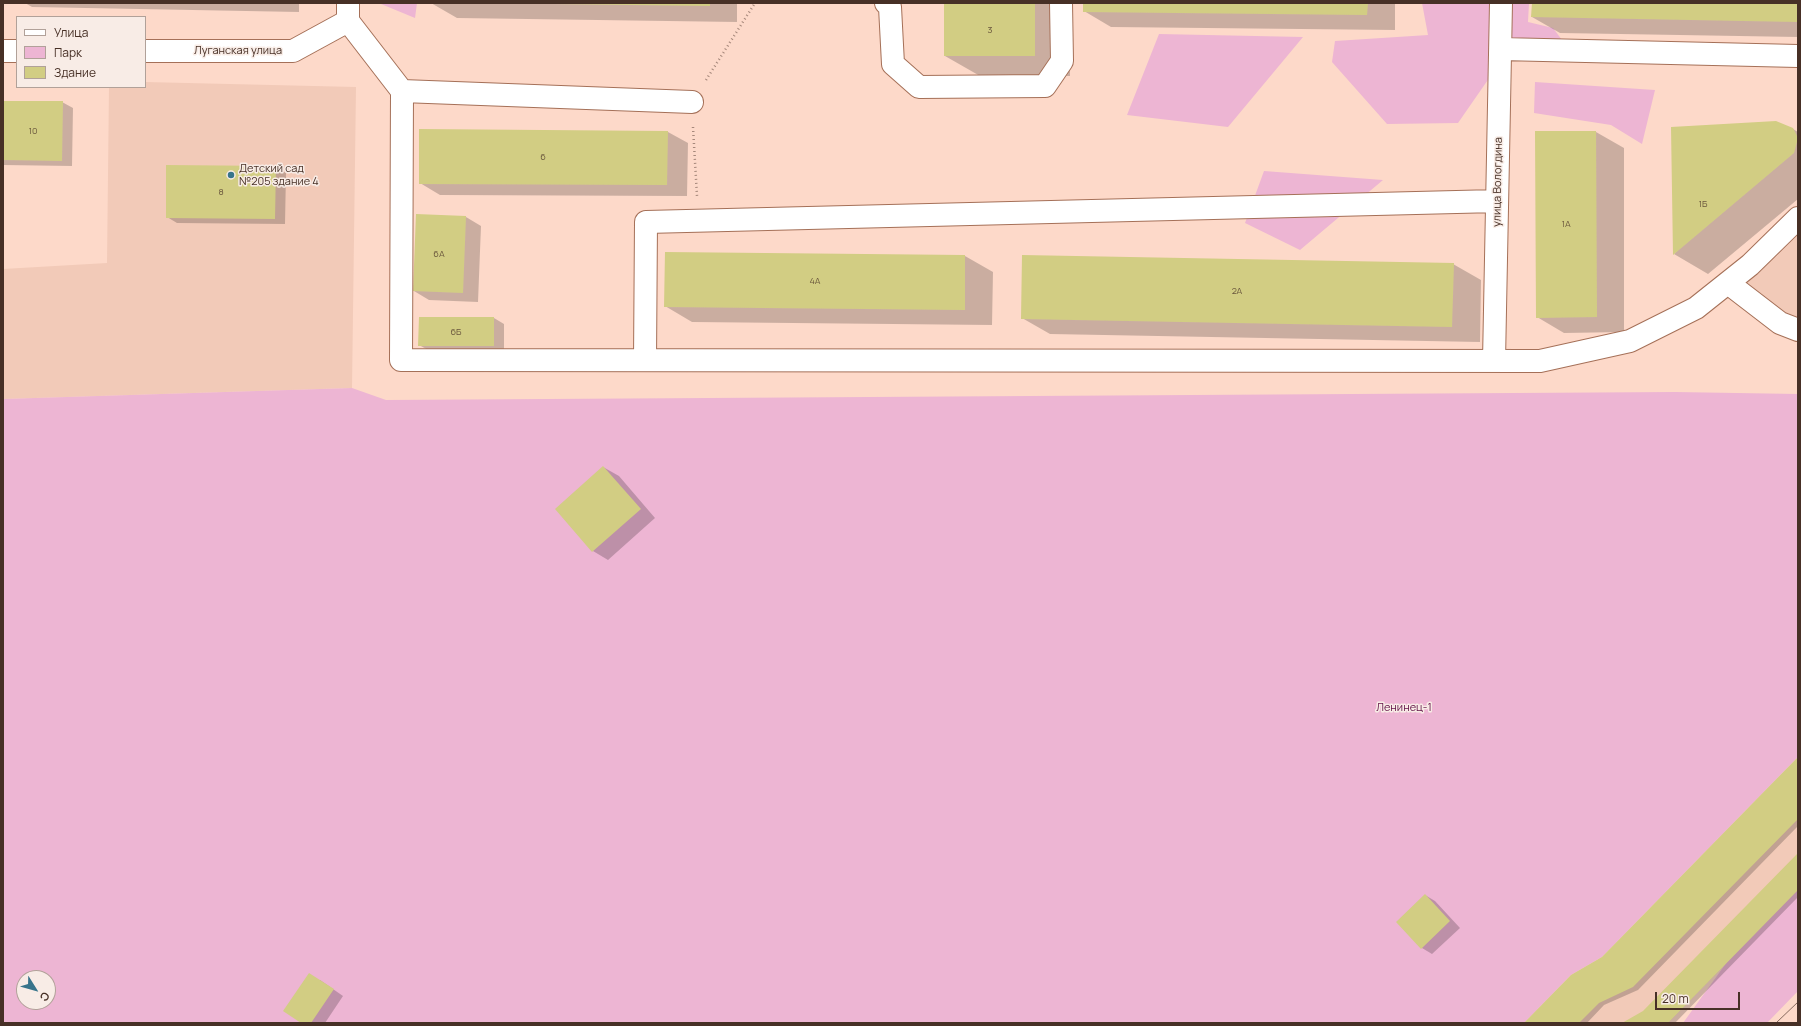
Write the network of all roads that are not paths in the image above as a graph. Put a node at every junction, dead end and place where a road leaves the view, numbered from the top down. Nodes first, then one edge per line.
1 (886, 3) edge
2 (1061, 3) edge
3 (1501, 3) edge
4 (348, 12) edge
5 (1501, 49) junction
6 (3, 51) edge
7 (16, 51) edge
8 (146, 51) edge
9 (1798, 56) edge
10 (402, 92) junction
11 (692, 102) dead end
12 (1497, 201) junction
13 (1798, 218) edge
14 (1728, 283) junction
15 (1798, 330) edge
16 (645, 360) junction
17 (1494, 361) junction

1 - 2 street
3 - 5 street, улица Вологдина
4 - 8 street, Луганская улица
4 - 10 street
5 - 9 street
5 - 12 street, улица Вологдина
6 - 7 street
10 - 11 street
10 - 16 street
12 - 16 street
12 - 17 street, улица Вологдина
13 - 14 street
14 - 15 street
14 - 17 street
16 - 17 street

